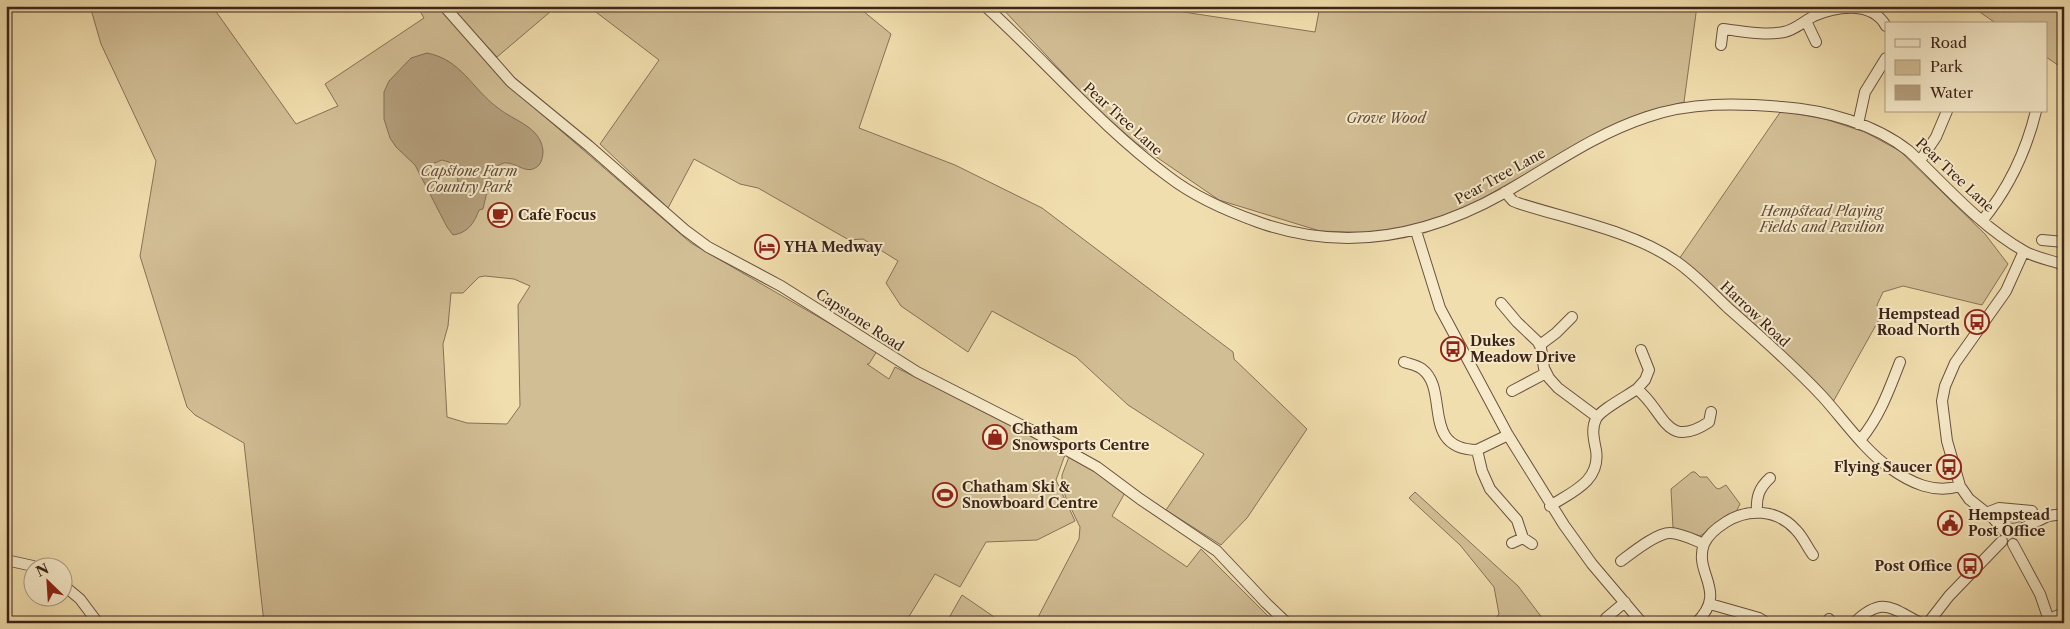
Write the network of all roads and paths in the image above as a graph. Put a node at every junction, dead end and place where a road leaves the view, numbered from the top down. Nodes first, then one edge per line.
1 (444, 6) edge
2 (985, 6) edge
3 (1806, 21) junction
4 (1885, 25) edge
5 (1816, 42) dead end
6 (1721, 45) dead end
7 (1885, 60) edge
8 (1947, 112) edge
9 (2036, 112) edge
10 (1858, 124) junction
11 (1920, 161) junction
12 (1506, 192) junction
13 (1982, 221) junction
14 (1416, 230) junction
15 (2042, 240) dead end
16 (2064, 242) edge
17 (2024, 252) junction
18 (2064, 266) edge
19 (1500, 303) dead end
20 (1572, 317) dead end
21 (1540, 345) junction
22 (1641, 350) dead end
23 (1404, 362) dead end
24 (1900, 362) dead end
25 (1546, 373) junction
26 (1637, 389) junction
27 (1512, 391) dead end
28 (1711, 412) dead end
29 (1597, 417) junction
30 (1508, 435) junction
31 (1860, 439) junction
32 (1477, 450) junction
33 (1770, 478) dead end
34 (1960, 486) junction
35 (1550, 506) junction
36 (1757, 512) junction
37 (2032, 512) dead end
38 (1986, 513) junction
39 (2064, 514) edge
40 (2004, 531) junction
41 (2015, 532) junction
42 (1522, 538) junction
43 (2002, 541) junction
44 (1512, 542) dead end
45 (1532, 544) dead end
46 (1704, 544) junction
47 (2013, 544) junction
48 (1813, 555) dead end
49 (6, 560) edge
50 (1621, 561) dead end
51 (22, 564) edge
52 (72, 593) edge
53 (1625, 602) junction
54 (1710, 604) junction
55 (2064, 613) edge
56 (2049, 621) edge
57 (98, 623) edge
58 (1287, 623) edge
59 (1604, 623) edge
60 (1642, 623) edge
61 (1696, 623) edge
62 (1767, 623) edge
63 (1854, 623) edge
64 (1921, 623) edge
65 (1928, 623) edge

1 - 58 street, Capstone Road
2 - 14 street, Pear Tree Lane
3 - 4 street
3 - 5 street
3 - 6 street
7 - 10 street
8 - 11 street
9 - 13 street
10 - 11 street, Pear Tree Lane
10 - 12 street, Pear Tree Lane
11 - 13 street, Pear Tree Lane
12 - 14 street, Pear Tree Lane
12 - 31 street, Harrow Road
13 - 17 street, Pear Tree Lane
14 - 30 street
15 - 16 street
17 - 18 street, Pear Tree Lane
17 - 34 street
19 - 21 street
20 - 21 street
21 - 25 street
22 - 26 street
23 - 32 street
24 - 31 street
25 - 27 street
25 - 29 street
26 - 28 street
26 - 29 street
29 - 35 street
30 - 32 street
30 - 35 street
31 - 34 street, Harrow Road
32 - 42 street
33 - 36 street
34 - 38 street
35 - 53 street
36 - 46 street
36 - 48 street
37 - 38 street
38 - 40 street
39 - 41 street
40 - 41 street
40 - 43 street
41 - 47 street
42 - 44 street
42 - 45 street
43 - 47 street
43 - 65 street
46 - 50 street
46 - 54 street
47 - 56 street
49 - 51 street
52 - 57 street
53 - 59 street
53 - 60 street
54 - 61 street
54 - 62 street
55 - 56 street
63 - 64 street

